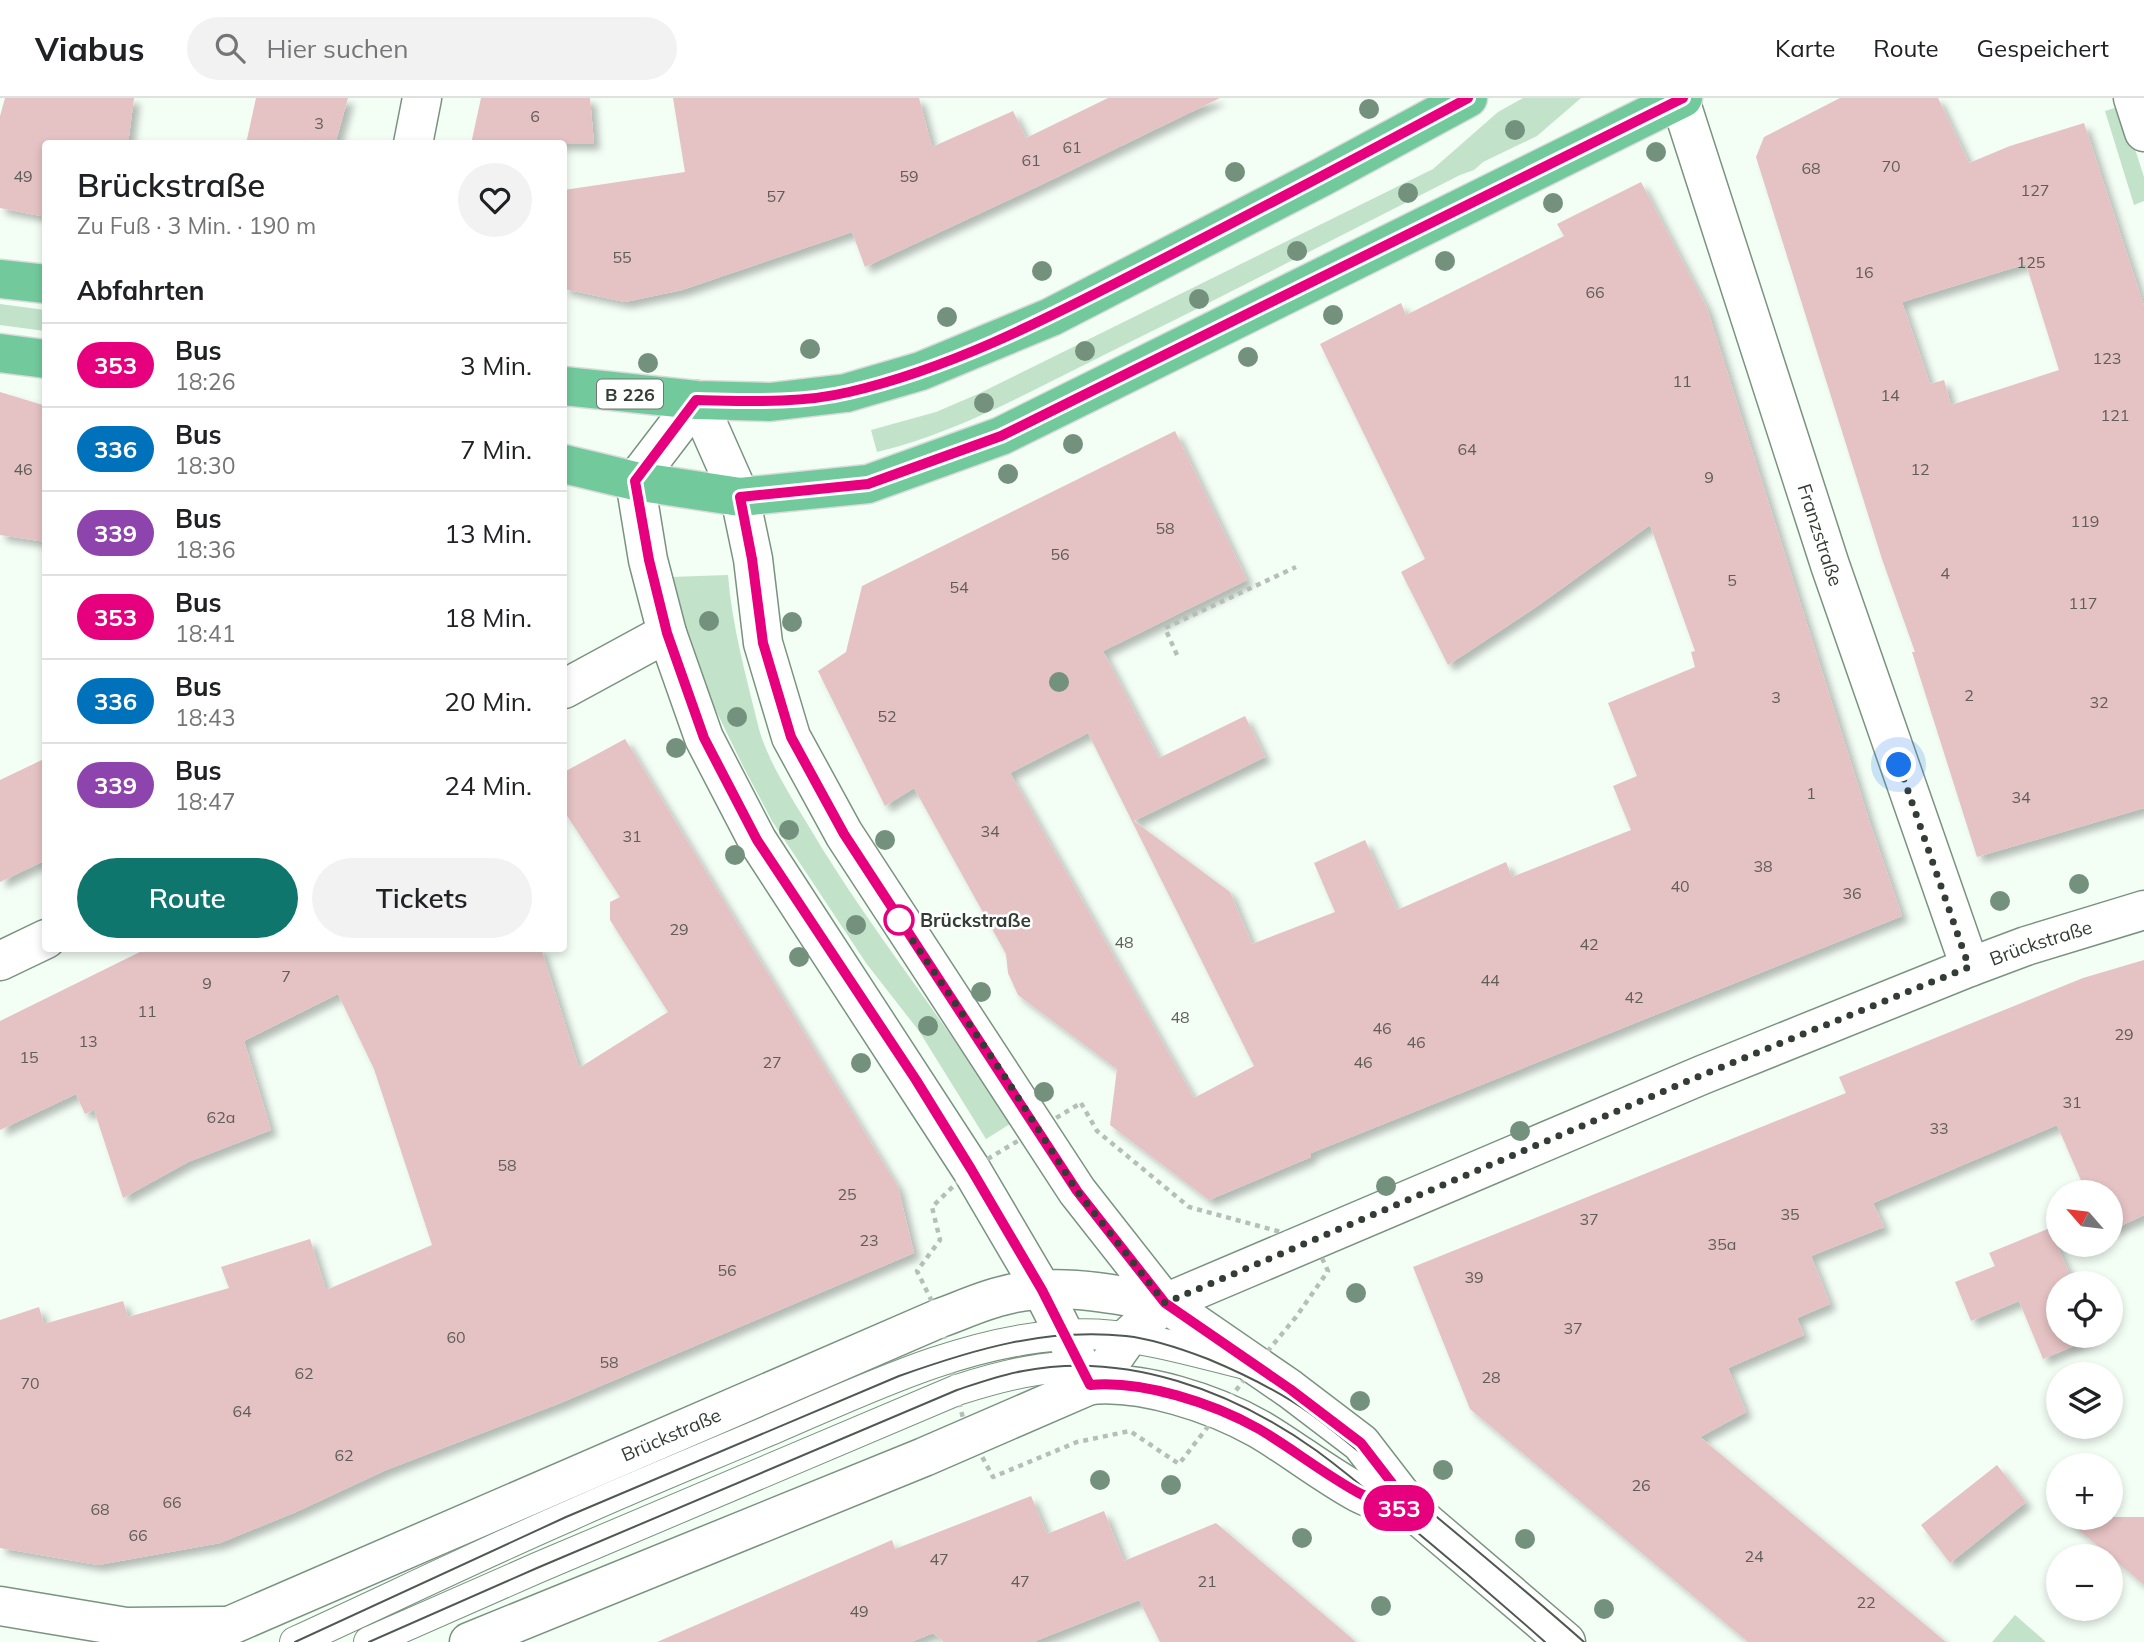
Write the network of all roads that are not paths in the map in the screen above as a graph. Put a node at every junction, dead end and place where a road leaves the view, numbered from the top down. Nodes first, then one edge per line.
1 (422, 98) edge
2 (1468, 98) edge
3 (2133, 98) edge
4 (1681, 99) edge
5 (2144, 132) edge
6 (414, 140) edge
7 (0, 279) edge
8 (42, 284) edge
9 (0, 353) edge
10 (42, 358) edge
11 (567, 386) edge
12 (696, 400) junction
13 (567, 465) edge
14 (635, 481) junction
15 (740, 497) junction
16 (667, 633) junction
17 (567, 687) edge
18 (2144, 910) edge
19 (42, 941) edge
20 (0, 961) edge
21 (1969, 967) junction
22 (1042, 1290) junction
23 (1165, 1303) junction
24 (1129, 1336) junction
25 (1085, 1363) junction
26 (1255, 1366) junction
27 (1415, 1513) junction
28 (0, 1606) edge
29 (228, 1625) junction
30 (192, 1642) edge
31 (295, 1642) edge
32 (369, 1642) edge
33 (469, 1642) edge
34 (1566, 1642) edge

1 - 6 street
2 - 12 main road, B 226
3 - 5 street
4 - 15 main road
4 - 21 street, Franzstraße
7 - 8 main road
9 - 10 main road
11 - 12 main road, B 226
12 - 14 street
12 - 15 street
13 - 14 main road
14 - 15 main road
14 - 16 street
15 - 23 street
16 - 17 street
16 - 22 street
18 - 21 street, Brückstraße
19 - 20 street
21 - 23 street, Brückstraße
22 - 23 street, Brückstraße
22 - 25 street
22 - 29 street, Brückstraße
23 - 24 street, Brückstraße
23 - 26 street
24 - 25 street, Brückstraße
24 - 25 lane
24 - 26 lane
25 - 27 street
25 - 31 lane
25 - 32 lane
25 - 33 street
26 - 27 street
27 - 34 street
28 - 29 street, Brückstraße
29 - 30 street, Brückstraße

